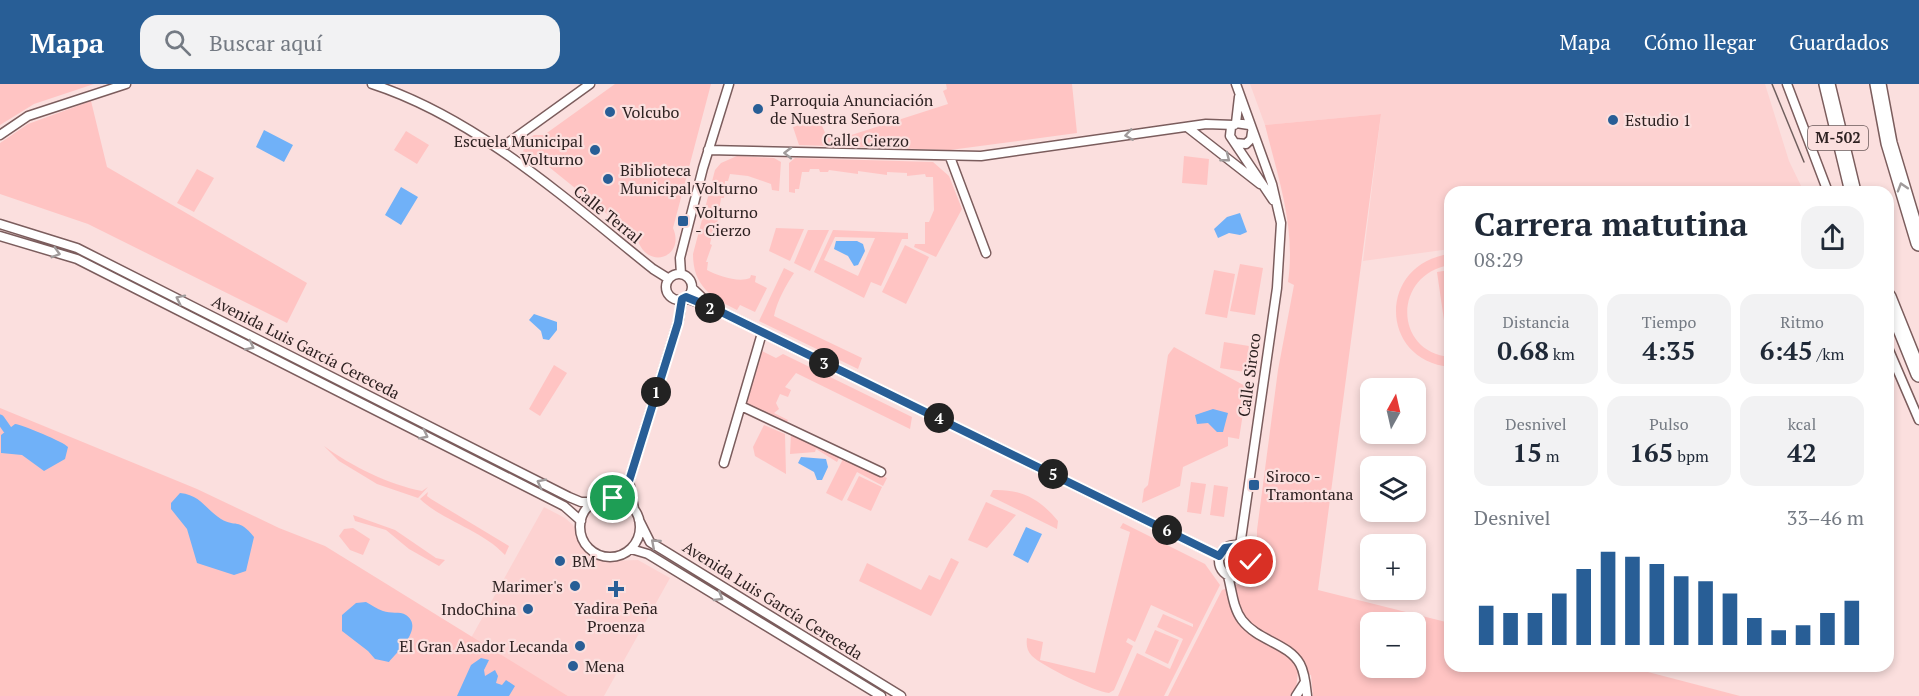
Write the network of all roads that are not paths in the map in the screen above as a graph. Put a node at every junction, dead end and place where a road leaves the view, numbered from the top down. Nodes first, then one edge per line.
1 (126, 84) edge
2 (372, 84) edge
3 (590, 84) edge
4 (729, 84) edge
5 (1787, 84) edge
6 (1827, 84) edge
7 (1878, 84) edge
8 (1238, 87) edge
9 (1235, 124) junction
10 (1187, 127) junction
11 (1251, 128) junction
12 (0, 135) edge
13 (1235, 143) junction
14 (501, 148) junction
15 (708, 150) junction
16 (950, 157) junction
17 (1843, 159) junction
18 (1826, 186) edge
19 (1841, 186) edge
20 (1851, 186) edge
21 (1266, 189) junction
22 (1278, 208) junction
23 (0, 224) edge
24 (0, 236) edge
25 (1919, 243) edge
26 (986, 253) dead end
27 (681, 274) junction
28 (669, 279) junction
29 (692, 288) junction
30 (684, 298) junction
31 (713, 308) junction
32 (1894, 312) edge
33 (762, 333) junction
34 (1894, 362) edge
35 (1919, 374) edge
36 (741, 406) junction
37 (1919, 420) edge
38 (724, 463) dead end
39 (881, 472) dead end
40 (629, 481) junction
41 (607, 498) junction
42 (595, 502) junction
43 (634, 509) junction
44 (639, 520) junction
45 (581, 521) junction
46 (1240, 546) junction
47 (631, 549) junction
48 (1219, 556) junction
49 (1228, 576) junction
50 (1243, 576) junction
51 (1233, 594) junction
52 (1305, 682) junction
53 (881, 696) edge
54 (901, 696) edge
55 (1296, 696) edge
56 (1307, 696) edge

1 - 12 street
2 - 14 street, Calle Terral
3 - 14 street
4 - 15 street
5 - 18 street
6 - 17 highway, M-502
25 -> 7 highway, M-502
8 - 9 street, Calle Siroco
8 - 11 street, Calle Siroco
9 - 10 street, Calle Cierzo
9 - 11 street
9 - 13 street
10 -> 16 street, Calle Cierzo
10 -> 21 street
11 - 13 street
11 - 22 street, Calle Siroco
13 - 21 street, Calle Siroco
14 - 28 street, Calle Terral
16 -> 15 street, Calle Cierzo
15 - 27 street
16 - 26 street
17 - 19 highway, M-502
17 - 20 highway, M-502
21 - 22 street, Calle Siroco
22 - 46 street, Calle Siroco
42 -> 23 street, Avenida Luis García Cereceda
24 -> 45 street, Avenida Luis García Cereceda
27 - 28 street
27 - 29 street
28 - 30 street
29 - 30 street
29 - 31 street
30 - 31 street
30 - 40 street
31 - 33 street
32 - 35 highway
33 - 36 street
33 - 48 street
34 - 37 street
36 - 38 street
36 - 39 street
40 - 41 street
40 - 43 street
41 - 42 street
41 - 43 street
42 - 45 street
43 - 44 street
44 - 47 street
54 -> 44 street, Avenida Luis García Cereceda
45 - 47 street
46 - 48 street
46 - 50 street
47 -> 53 street, Avenida Luis García Cereceda
48 - 49 street
49 - 50 street
49 - 51 street
50 - 51 street
51 - 52 street
52 - 55 street
52 - 56 street

